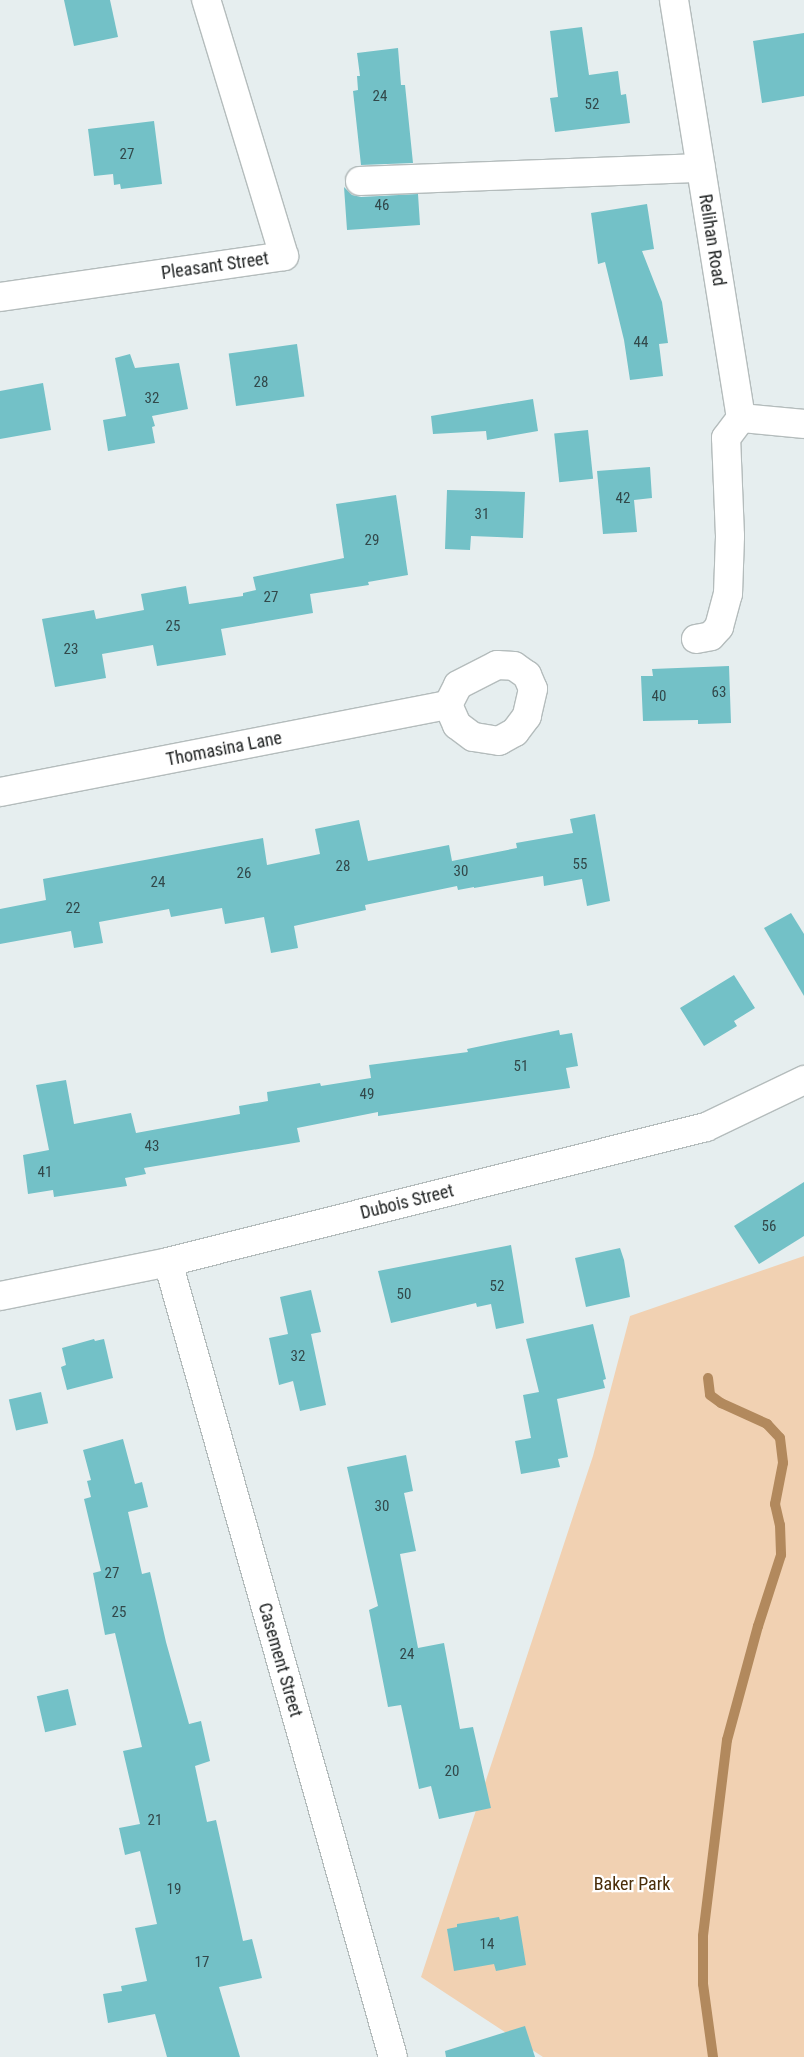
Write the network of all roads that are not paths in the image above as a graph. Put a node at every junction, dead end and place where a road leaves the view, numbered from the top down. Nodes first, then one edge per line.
1 (206, 0) edge
2 (674, 0) edge
3 (701, 168) junction
4 (360, 181) dead end
5 (0, 297) edge
6 (742, 418) junction
7 (804, 424) edge
8 (696, 639) dead end
9 (448, 705) dead end
10 (0, 792) edge
11 (804, 1080) edge
12 (168, 1262) junction
13 (0, 1296) edge
14 (393, 2057) edge

1 - 5 street, Pleasant Street
2 - 3 street, Relihan Road
3 - 4 street
3 - 6 street, Relihan Road
6 - 7 street
6 - 8 street
9 - 10 street, Thomasina Lane
11 - 12 street, Dubois Street
12 - 13 street, Dubois Street
12 - 14 street, Casement Street

